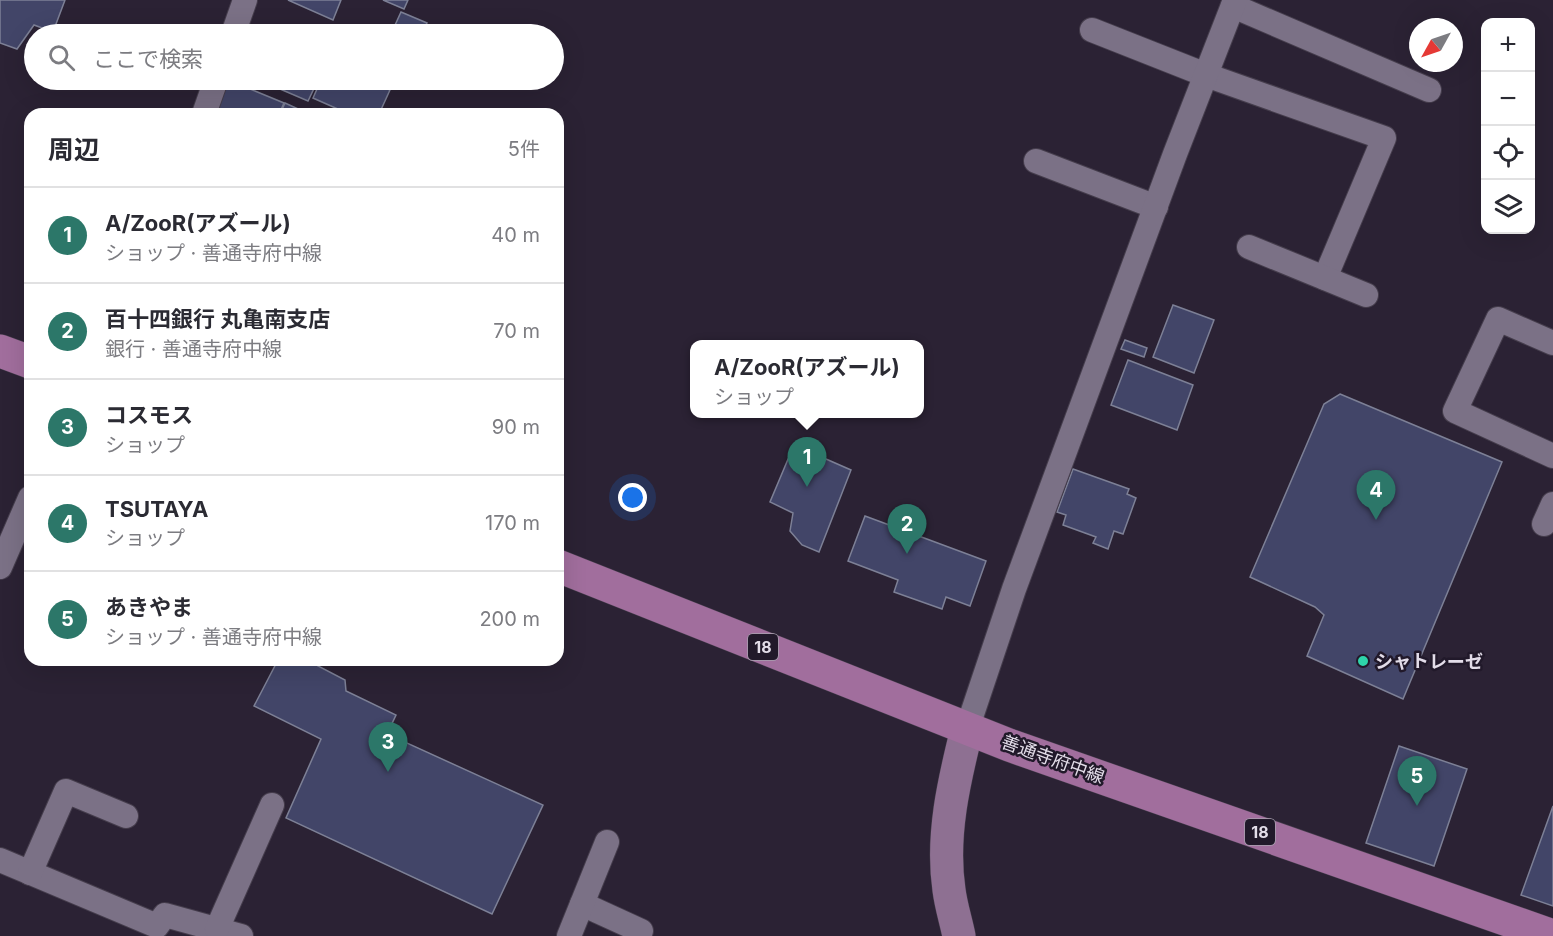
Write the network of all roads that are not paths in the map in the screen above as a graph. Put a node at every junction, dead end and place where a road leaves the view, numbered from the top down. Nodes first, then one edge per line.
1 (245, 0) edge
2 (1234, 3) edge
3 (237, 24) edge
4 (1092, 30) dead end
5 (1206, 75) junction
6 (212, 90) edge
7 (1429, 90) dead end
8 (206, 108) edge
9 (1036, 160) dead end
10 (1156, 207) junction
11 (1249, 247) dead end
12 (1325, 278) junction
13 (1366, 295) dead end
14 (1553, 343) edge
15 (0, 351) edge
16 (24, 360) edge
17 (1553, 456) edge
18 (24, 512) edge
19 (0, 567) edge
20 (564, 568) edge
21 (967, 729) junction
22 (272, 805) dead end
23 (126, 816) dead end
24 (607, 842) dead end
25 (0, 861) edge
26 (30, 873) junction
27 (582, 904) junction
28 (217, 929) junction
29 (155, 931) edge
30 (641, 931) dead end
31 (241, 936) edge
32 (569, 936) edge
33 (959, 936) edge
34 (1553, 936) edge

1 - 3 street
2 - 5 street
2 - 7 street
4 - 5 street
5 - 10 street
5 - 12 street
6 - 8 street
9 - 10 street
10 - 21 street
11 - 12 street
12 - 13 street
14 - 17 street
15 - 16 main road
18 - 19 street
20 - 21 main road, 善通寺府中線 / 18
21 - 33 street
21 - 34 main road, 善通寺府中線 / 18
22 - 28 street
23 - 26 street
24 - 27 street
25 - 26 street
26 - 29 street
27 - 30 street
27 - 32 street
28 - 29 street
28 - 31 street

